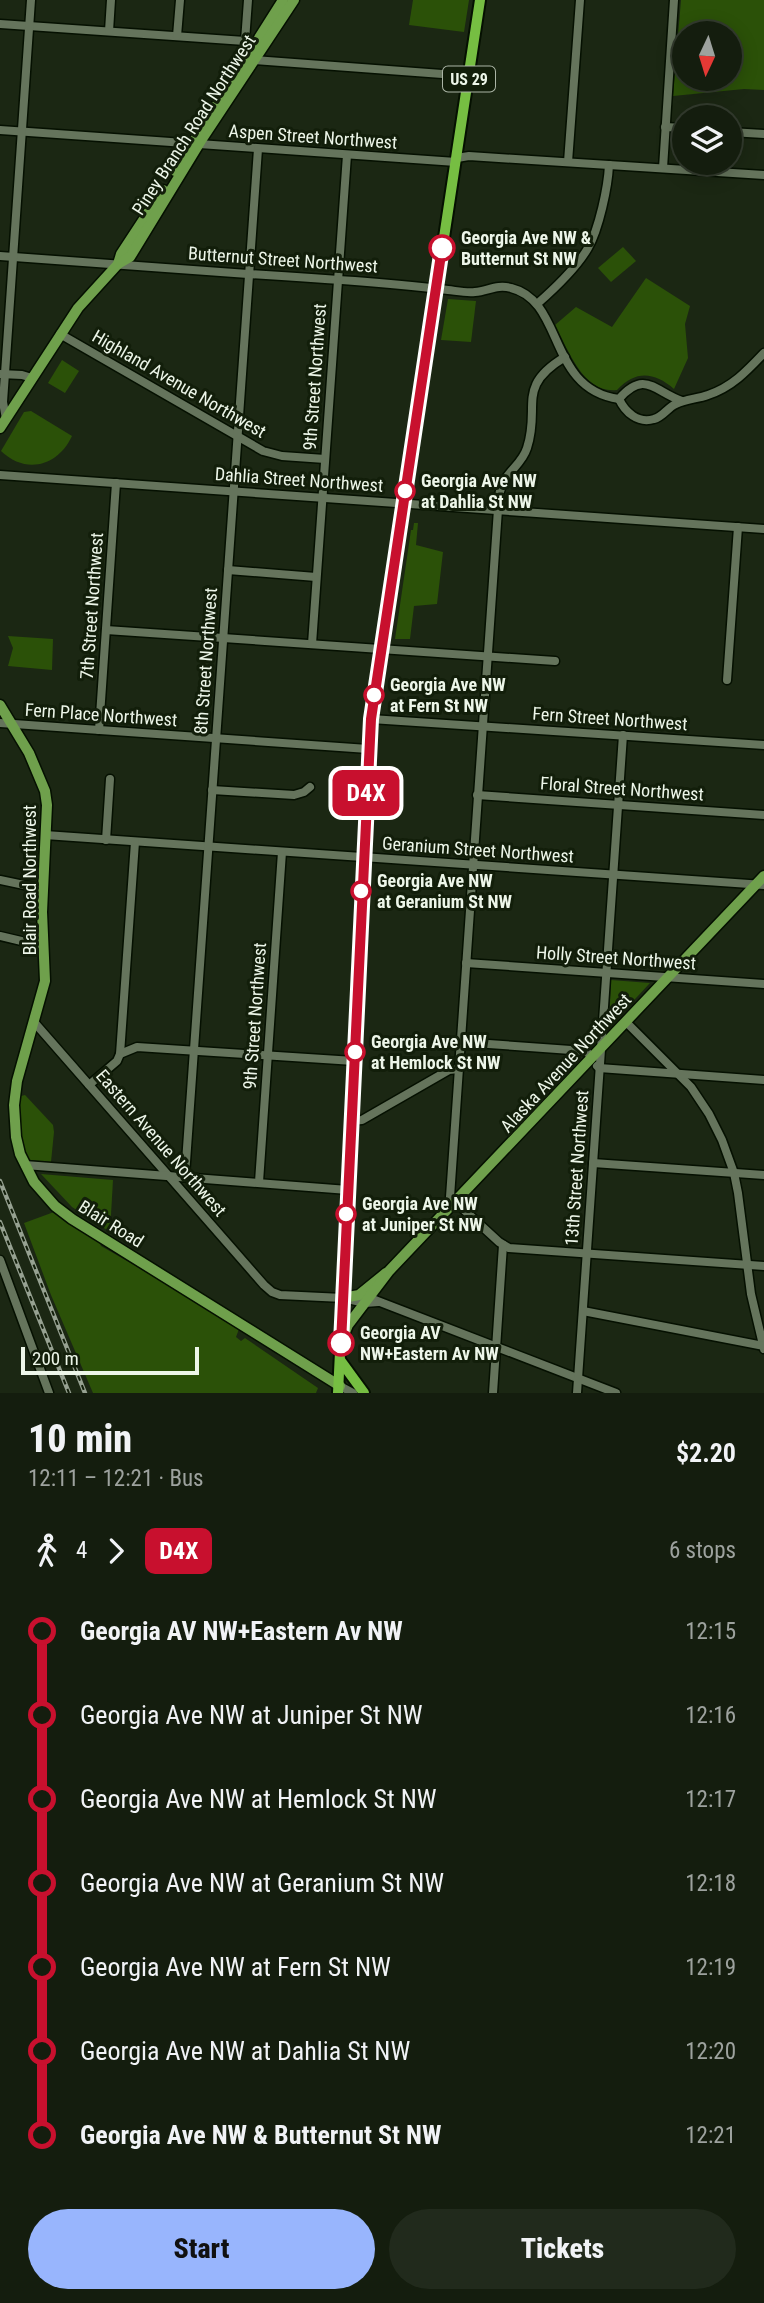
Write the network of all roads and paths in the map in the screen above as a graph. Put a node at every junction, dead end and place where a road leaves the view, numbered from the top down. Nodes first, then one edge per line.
1 (31, 0) edge
2 (111, 0) edge
3 (180, 0) edge
4 (248, 0) edge
5 (283, 0) edge
6 (294, 0) edge
7 (481, 0) edge
8 (580, 0) edge
9 (674, 0) edge
10 (0, 24) edge
11 (29, 26) junction
12 (109, 31) junction
13 (177, 36) junction
14 (249, 44) junction
15 (254, 61) junction
16 (469, 76) junction
17 (666, 127) junction
18 (672, 127) edge
19 (0, 130) edge
20 (22, 132) junction
21 (742, 133) edge
22 (764, 134) edge
23 (195, 143) junction
24 (258, 149) junction
25 (347, 155) junction
26 (457, 160) junction
27 (568, 162) junction
28 (610, 164) junction
29 (663, 168) junction
30 (764, 175) edge
31 (0, 256) edge
32 (13, 257) junction
33 (118, 264) junction
34 (249, 274) junction
35 (338, 280) junction
36 (436, 288) junction
37 (537, 304) junction
38 (60, 334) junction
39 (764, 353) edge
40 (565, 358) junction
41 (2, 374) edge
42 (32, 378) junction
43 (669, 395) junction
44 (619, 399) junction
45 (682, 401) junction
46 (670, 408) junction
47 (3, 423) edge
48 (237, 438) junction
49 (325, 459) junction
50 (0, 475) edge
51 (116, 483) junction
52 (233, 491) junction
53 (322, 497) junction
54 (403, 503) junction
55 (498, 511) junction
56 (738, 527) junction
57 (764, 529) edge
58 (228, 570) junction
59 (317, 577) junction
60 (106, 630) junction
61 (223, 638) junction
62 (312, 644) junction
63 (381, 649) junction
64 (488, 656) junction
65 (555, 661) dead end
66 (727, 680) dead end
67 (0, 705) edge
68 (371, 719) junction
69 (0, 723) edge
70 (12, 724) junction
71 (482, 725) junction
72 (99, 730) junction
73 (624, 735) junction
74 (216, 739) junction
75 (764, 746) edge
76 (368, 749) junction
77 (110, 779) dead end
78 (310, 787) dead end
79 (212, 790) junction
80 (477, 795) junction
81 (618, 805) junction
82 (764, 815) edge
83 (46, 835) junction
84 (106, 839) junction
85 (135, 842) junction
86 (208, 847) junction
87 (282, 852) junction
88 (363, 858) junction
89 (472, 865) junction
90 (613, 875) junction
91 (764, 876) edge
92 (0, 880) edge
93 (760, 885) edge
94 (43, 889) junction
95 (0, 936) edge
96 (44, 944) junction
97 (466, 963) junction
98 (606, 973) junction
99 (668, 977) junction
100 (764, 984) edge
101 (34, 1022) junction
102 (626, 1022) junction
103 (460, 1042) junction
104 (600, 1048) junction
105 (194, 1050) junction
106 (120, 1054) junction
107 (268, 1055) junction
108 (591, 1058) junction
109 (354, 1061) junction
110 (599, 1068) junction
111 (458, 1069) junction
112 (680, 1074) junction
113 (764, 1080) edge
114 (89, 1084) junction
115 (351, 1121) junction
116 (593, 1163) junction
117 (25, 1165) junction
118 (734, 1173) junction
119 (168, 1175) junction
120 (764, 1175) edge
121 (185, 1176) junction
122 (259, 1182) junction
123 (348, 1190) junction
124 (455, 1202) junction
125 (503, 1245) junction
126 (587, 1254) junction
127 (0, 1260) edge
128 (747, 1265) junction
129 (764, 1266) edge
130 (343, 1298) junction
131 (368, 1299) junction
132 (583, 1311) junction
133 (341, 1343) junction
134 (496, 1346) junction
135 (764, 1347) edge
136 (341, 1360) junction
137 (579, 1378) junction
138 (340, 1391) edge
139 (49, 1393) edge
140 (353, 1393) edge
141 (364, 1393) edge
142 (493, 1393) edge
143 (577, 1393) edge
144 (616, 1393) edge

1 - 11 street
2 - 12 street
3 - 13 street
4 - 14 street
5 - 14 main road, Piney Branch Road Northwest
6 - 15 main road, Piney Branch Road Northwest
7 - 16 highway, US 29
8 - 27 street
9 - 17 street
10 - 11 street
11 - 12 street
11 - 20 street
12 - 13 street
13 - 14 street
14 - 23 main road, Piney Branch Road Northwest
15 - 16 street
15 - 23 main road, Piney Branch Road Northwest
16 - 26 highway, US 29
17 - 18 street
17 - 29 street
19 - 20 street, Aspen Street Northwest
20 - 23 street, Aspen Street Northwest
20 - 32 street
21 - 22 street
23 - 24 street, Aspen Street Northwest
23 - 33 main road, Piney Branch Road Northwest
24 - 25 street, Aspen Street Northwest
24 - 34 street, 8th Street Northwest
25 - 26 street, Aspen Street Northwest
25 - 35 street, 9th Street Northwest
26 - 27 street, Aspen Street Northwest
26 - 36 highway, US 29
27 - 28 street, Aspen Street Northwest
28 - 29 street, Aspen Street Northwest
28 - 37 street
29 - 30 street, Aspen Street Northwest
31 - 32 street, Butternut Street Northwest
32 - 33 street, Butternut Street Northwest
32 - 41 street
33 - 34 street, Butternut Street Northwest
33 - 38 main road, Piney Branch Road Northwest
34 - 35 street, Butternut Street Northwest
34 - 48 street, 8th Street Northwest
35 - 36 street, Butternut Street Northwest
35 - 49 street, 9th Street Northwest
36 - 37 street, Butternut Street Northwest
36 - 54 highway, US 29
37 - 40 street
38 - 42 main road, Piney Branch Road Northwest
38 - 48 street, Highland Avenue Northwest
39 - 45 street
40 - 44 street
40 - 55 street
41 - 42 street
41 - 47 street
42 - 47 main road, Piney Branch Road Northwest
43 - 44 street
43 - 45 street
43 - 46 street
44 - 46 street
45 - 46 street
48 - 49 street, Highland Avenue Northwest
48 - 52 street, 8th Street Northwest
49 - 53 street, 9th Street Northwest
50 - 51 street, Dahlia Street Northwest
51 - 52 street, Dahlia Street Northwest
51 - 60 street, 7th Street Northwest
52 - 53 street, Dahlia Street Northwest
52 - 58 street, 8th Street Northwest
53 - 54 street, Dahlia Street Northwest
53 - 59 street, 9th Street Northwest
54 - 55 street, Dahlia Street Northwest
54 - 63 highway, US 29
55 - 56 street, Dahlia Street Northwest
55 - 64 street
56 - 57 street, Dahlia Street Northwest
56 - 66 street
58 - 59 street
58 - 61 street, 8th Street Northwest
59 - 62 street, 9th Street Northwest
60 - 61 street
60 - 72 street, 7th Street Northwest
61 - 62 street
61 - 74 street, 8th Street Northwest
62 - 63 street
63 - 64 street
63 - 68 highway, US 29
64 - 65 street
64 - 71 street
67 - 70 main road, Blair Road Northwest
68 - 71 street, Fern Street Northwest
68 - 76 highway, US 29
69 - 70 street, Fern Place Northwest
70 - 72 street, Fern Place Northwest
70 - 83 main road, Blair Road Northwest
71 - 73 street, Fern Street Northwest
71 - 80 street
72 - 74 street, Fern Place Northwest
73 - 75 street, Fern Street Northwest
73 - 81 street, 13th Street Northwest
74 - 76 street, Fern Place Northwest
74 - 79 street, 8th Street Northwest
76 - 88 highway, US 29
77 - 84 street
78 - 79 street
79 - 86 street, 8th Street Northwest
80 - 81 street, Floral Street Northwest
80 - 89 street
81 - 82 street, Floral Street Northwest
81 - 90 street, 13th Street Northwest
83 - 84 street, Geranium Street Northwest
83 - 94 main road, Blair Road Northwest
84 - 85 street, Geranium Street Northwest
85 - 86 street, Geranium Street Northwest
85 - 106 street
86 - 87 street, Geranium Street Northwest
86 - 105 street, 8th Street Northwest
87 - 88 street, Geranium Street Northwest
87 - 107 street, 9th Street Northwest
88 - 89 street, Geranium Street Northwest
88 - 109 highway, US 29
89 - 90 street, Geranium Street Northwest
89 - 97 street
90 - 93 street, Geranium Street Northwest
90 - 98 street, 13th Street Northwest
91 - 93 main road, Alaska Avenue Northwest
92 - 94 street
93 - 99 main road, Alaska Avenue Northwest
94 - 96 main road, Blair Road Northwest
95 - 96 street
96 - 101 main road, Blair Road Northwest
97 - 98 street, Holly Street Northwest
97 - 103 street
98 - 99 street, Holly Street Northwest
98 - 104 street, 13th Street Northwest
99 - 100 street, Holly Street Northwest
99 - 102 main road, Alaska Avenue Northwest
101 - 114 street, Eastern Avenue Northwest
101 - 117 main road, Blair Road
102 - 104 main road, Alaska Avenue Northwest
102 - 112 street
103 - 108 street
103 - 111 street
104 - 108 main road, Alaska Avenue Northwest
104 - 110 street, 13th Street Northwest
105 - 106 street
105 - 107 street
105 - 121 street, 8th Street Northwest
106 - 114 street
107 - 109 street
107 - 122 street, 9th Street Northwest
108 - 110 street
108 - 124 main road, Alaska Avenue Northwest
109 - 115 highway, US 29
110 - 112 street
110 - 116 street, 13th Street Northwest
111 - 115 street
111 - 124 street
112 - 113 street
112 - 118 street
114 - 119 street, Eastern Avenue Northwest
115 - 123 highway, US 29
116 - 118 street
116 - 126 street, 13th Street Northwest
117 - 119 street
117 - 138 main road, Blair Road
118 - 120 street
118 - 128 street
119 - 121 street
119 - 130 street, Eastern Avenue Northwest
121 - 122 street
122 - 123 street
123 - 130 highway, US 29
124 - 125 street
124 - 131 main road, Alaska Avenue Northwest
125 - 126 street
125 - 134 street
126 - 128 street
126 - 132 street, 13th Street Northwest
127 - 139 street
128 - 129 street
128 - 135 street
130 - 131 main road
130 - 133 highway, US 29
131 - 133 main road, Alaska Avenue Northwest
131 - 134 street
132 - 135 street
132 - 137 street, 13th Street Northwest
133 - 136 highway, US 29
134 - 137 street
134 - 142 street
136 - 138 highway, US 29
136 - 141 highway
137 - 143 street, 13th Street Northwest
137 - 144 street
138 - 140 street

